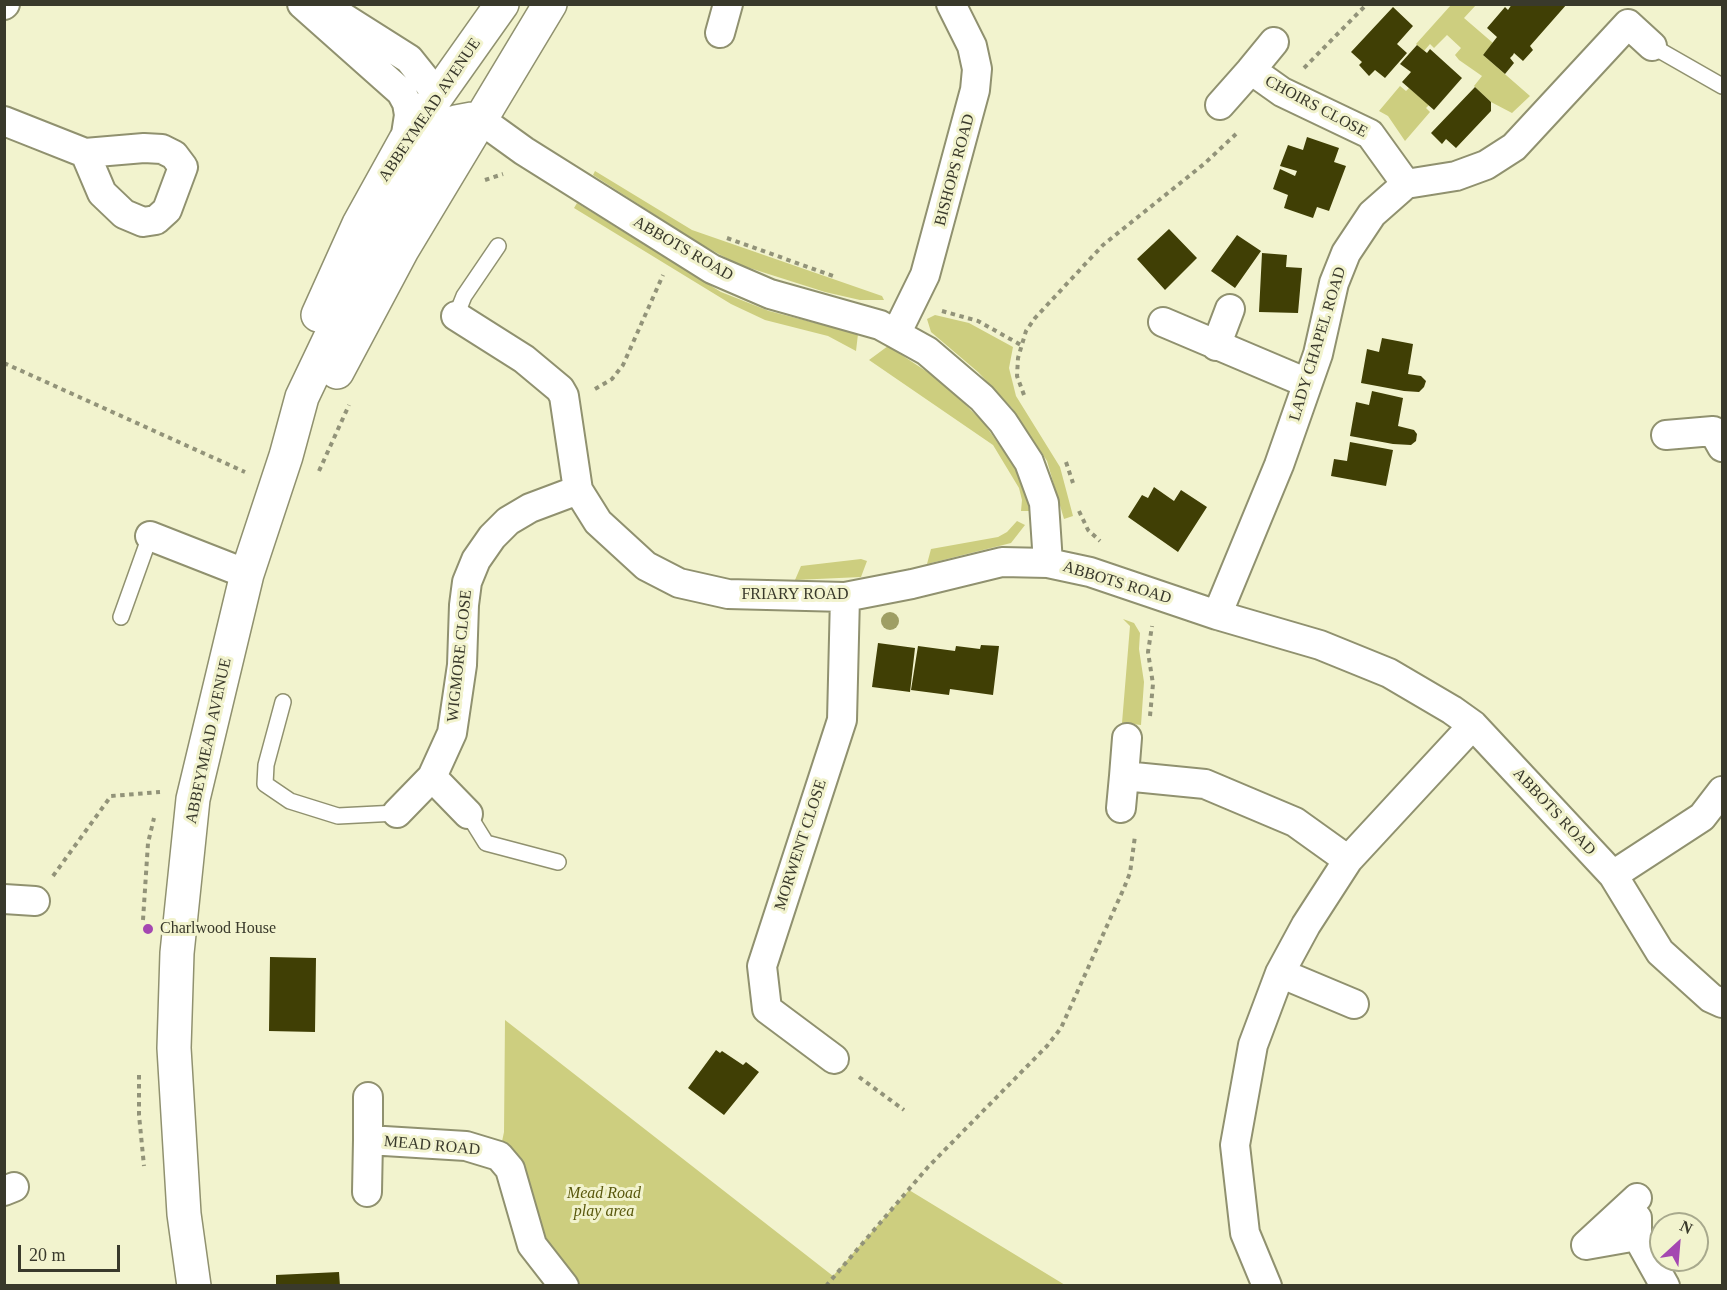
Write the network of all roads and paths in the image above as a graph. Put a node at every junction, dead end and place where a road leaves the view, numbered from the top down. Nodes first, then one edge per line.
1 (302, 4) edge
2 (322, 4) edge
3 (502, 4) edge
4 (550, 4) edge
5 (728, 4) edge
6 (951, 4) edge
7 (1367, 4) edge
8 (720, 33) dead end
9 (1274, 42) dead end
10 (1652, 46) joint
11 (466, 53) junction
12 (409, 59) junction
13 (1251, 70) junction
14 (391, 83) junction
15 (1722, 86) edge
16 (1282, 92) junction
17 (437, 93) junction
18 (1220, 105) dead end
19 (481, 120) junction
20 (4, 121) edge
21 (1238, 132) dead end
22 (405, 141) junction
23 (85, 153) dead end
24 (1406, 184) junction
25 (717, 234) dead end
26 (498, 246) dead end
27 (664, 272) dead end
28 (843, 280) dead end
29 (912, 301) junction
30 (1230, 309) dead end
31 (456, 316) joint
32 (1162, 322) dead end
33 (897, 332) junction
34 (1021, 345) junction
35 (1216, 346) junction
36 (4, 363) edge
37 (1307, 383) junction
38 (564, 396) junction
39 (1030, 403) dead end
40 (1719, 433) edge
41 (1666, 435) dead end
42 (1060, 451) dead end
43 (286, 456) junction
44 (275, 486) junction
45 (578, 490) junction
46 (1075, 491) dead end
47 (1077, 505) dead end
48 (150, 536) joint
49 (1107, 545) dead end
50 (1048, 563) junction
51 (247, 574) junction
52 (1156, 595) junction
53 (845, 597) junction
54 (1217, 615) junction
55 (120, 617) dead end
56 (283, 702) dead end
57 (1473, 725) junction
58 (1138, 730) joint
59 (1124, 776) junction
60 (432, 777) junction
61 (1722, 791) edge
62 (193, 799) junction
63 (397, 813) joint
64 (468, 814) joint
65 (1128, 819) joint
66 (1348, 860) junction
67 (558, 862) dead end
68 (1613, 875) junction
69 (4, 899) edge
70 (35, 901) joint
71 (1280, 973) junction
72 (1722, 1003) edge
73 (1354, 1004) dead end
74 (834, 1059) joint
75 (368, 1097) dead end
76 (904, 1110) dead end
77 (368, 1140) junction
78 (367, 1192) dead end
79 (1637, 1236) junction
80 (194, 1286) edge
81 (564, 1286) edge
82 (826, 1286) edge
83 (1267, 1286) edge
84 (1665, 1286) edge

1 - 14 street
2 - 12 street
3 - 11 street, ABBEYMEAD AVENUE
4 - 19 street, ABBEYMEAD AVENUE
5 - 8 street
6 - 29 street, BISHOPS ROAD
7 - 16 path
9 - 13 street
10 - 15 lane
10 - 24 street, LADY CHAPEL ROAD
11 - 12 street
11 - 17 street, ABBEYMEAD AVENUE
12 - 17 street
13 - 16 street, CHOIRS CLOSE
13 - 18 street, CHOIRS CLOSE
14 - 17 street
14 - 22 street
16 - 24 street, CHOIRS CLOSE
17 - 19 street
17 - 22 street, ABBEYMEAD AVENUE
19 - 33 street, ABBOTS ROAD
19 - 43 street, ABBEYMEAD AVENUE
20 - 23 street
21 - 34 path
22 - 43 street, ABBEYMEAD AVENUE
24 - 37 street, LADY CHAPEL ROAD
25 - 28 path
26 - 31 lane
27 - 38 path
29 - 33 street, BISHOPS ROAD
29 - 34 path
30 - 35 street
31 - 38 street
32 - 35 street
33 - 50 street, ABBOTS ROAD
34 - 39 path
35 - 37 street
36 - 44 path
37 - 54 street, LADY CHAPEL ROAD
38 - 45 street
40 - 41 street
42 - 46 path
43 - 44 street, ABBEYMEAD AVENUE
44 - 51 street, ABBEYMEAD AVENUE
45 - 53 street, FRIARY ROAD
45 - 60 street, WIGMORE CLOSE
47 - 49 path
48 - 51 street
48 - 55 lane
50 - 52 street, ABBOTS ROAD
50 - 53 street, FRIARY ROAD
51 - 62 street, ABBEYMEAD AVENUE
52 - 54 street, ABBOTS ROAD
52 - 58 path
53 - 74 street, MORWENT CLOSE
54 - 57 street, ABBOTS ROAD
56 - 63 lane
57 - 66 street
57 - 68 street, ABBOTS ROAD
58 - 59 street
59 - 65 street
59 - 66 street
60 - 63 street, WIGMORE CLOSE
60 - 64 street
61 - 68 street
62 - 70 path
62 - 80 street, ABBEYMEAD AVENUE
64 - 67 lane
65 - 82 path
66 - 71 street
68 - 72 street, ABBOTS ROAD
69 - 70 street
71 - 73 street
71 - 83 street
74 - 76 path
75 - 77 street, MEAD ROAD
77 - 78 street
77 - 81 street, MEAD ROAD
79 - 79 street
79 - 84 street

